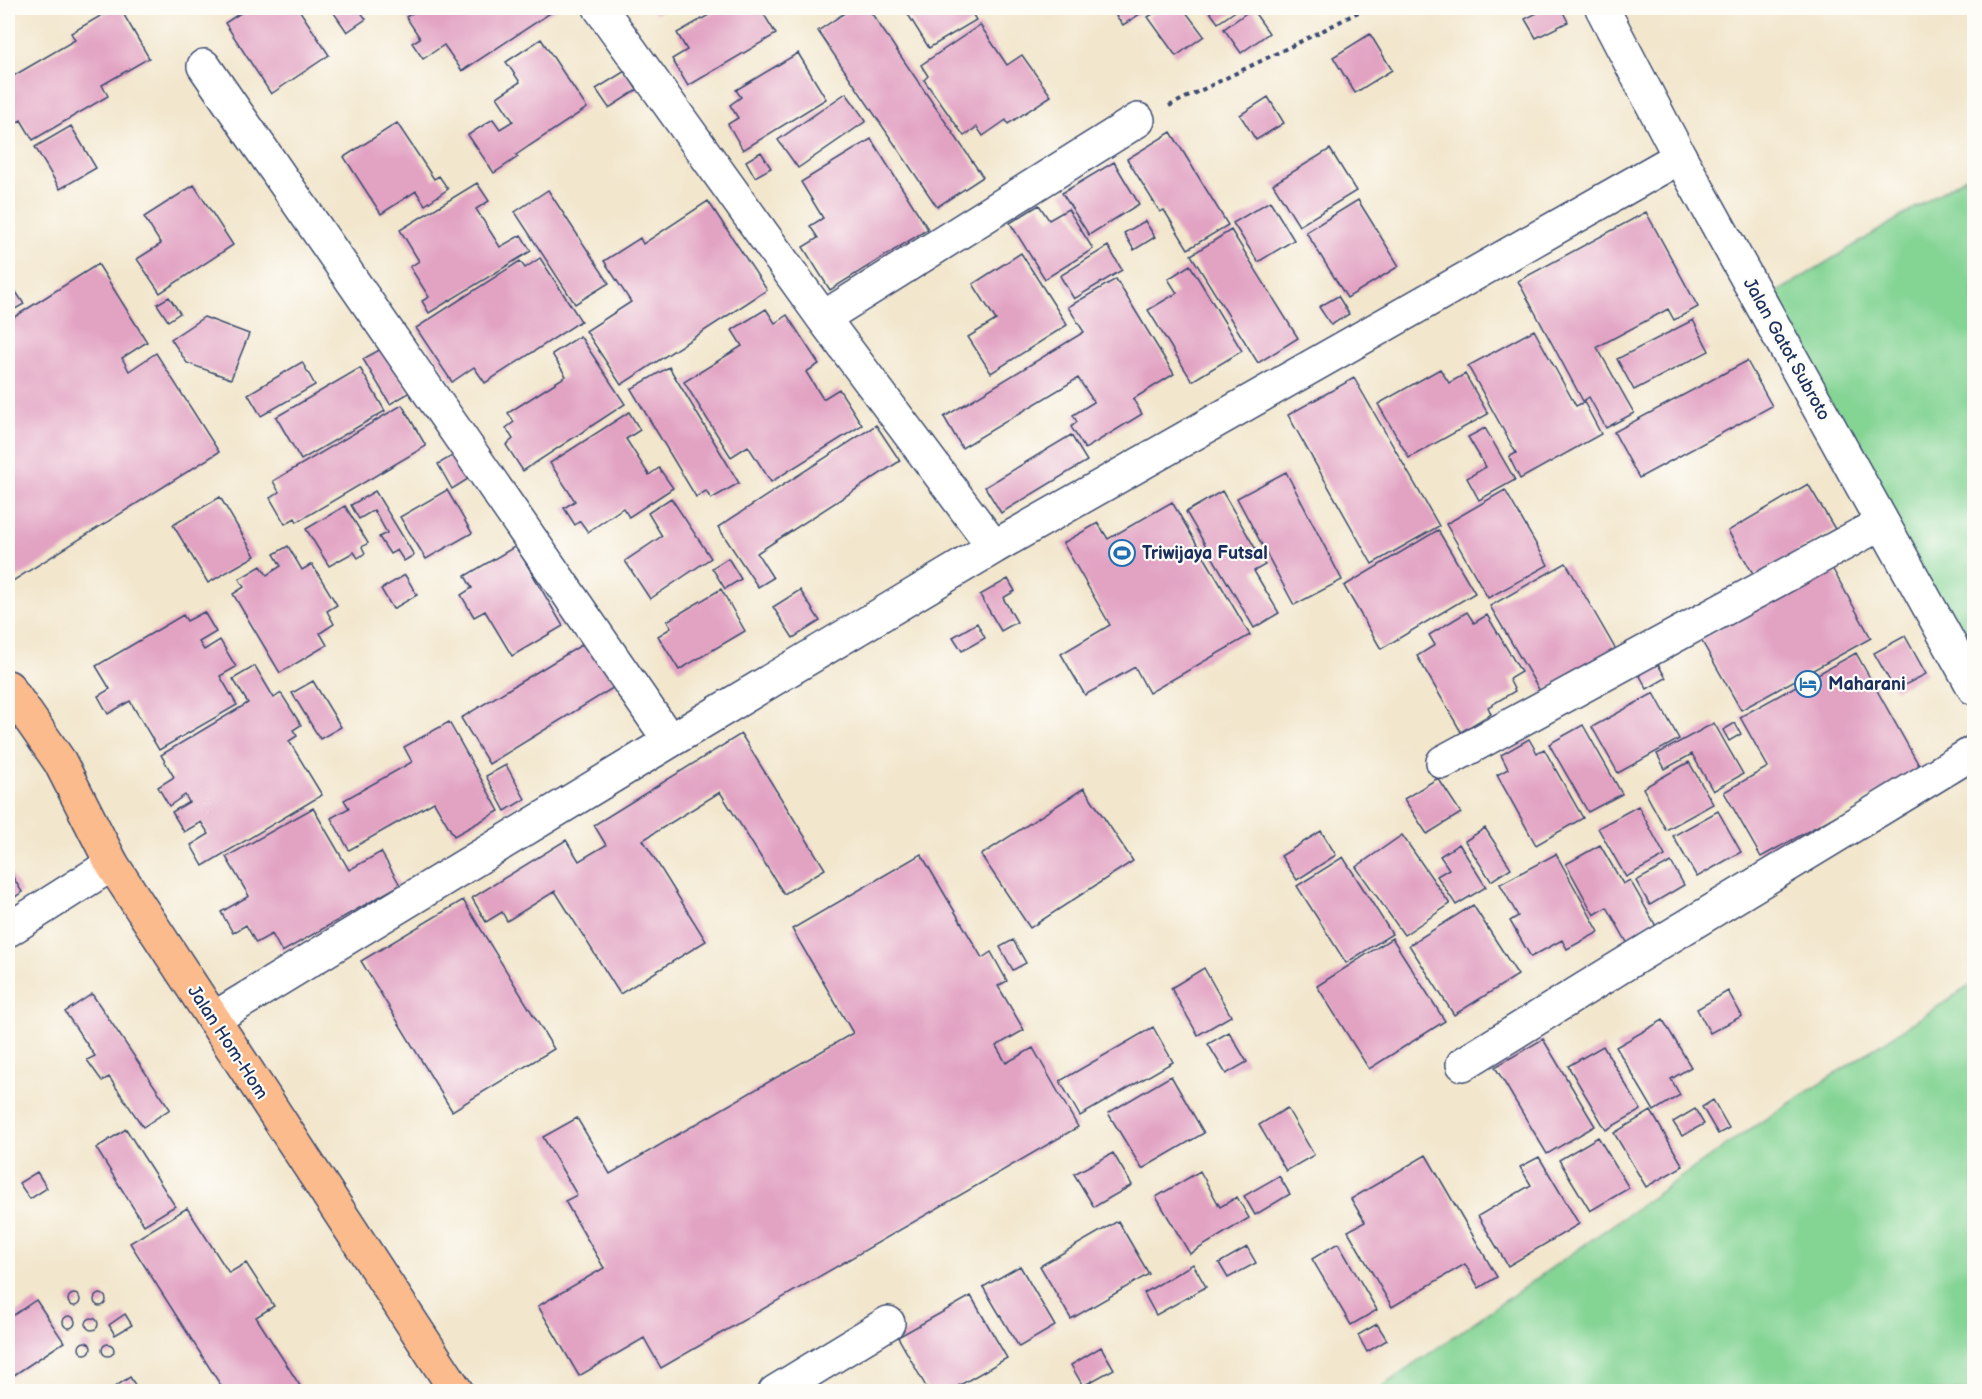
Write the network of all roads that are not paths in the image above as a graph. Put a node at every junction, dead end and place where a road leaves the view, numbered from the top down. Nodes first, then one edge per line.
1 (600, 8) edge
2 (1602, 8) edge
3 (204, 66) dead end
4 (1138, 120) road end
5 (1680, 157) junction
6 (823, 318) junction
7 (1882, 523) junction
8 (994, 547) junction
9 (8, 687) edge
10 (1974, 688) edge
11 (670, 741) junction
12 (1974, 752) edge
13 (1443, 762) dead end
14 (111, 864) junction
15 (8, 930) edge
16 (213, 1019) junction
17 (1463, 1064) dead end
18 (888, 1323) dead end
19 (457, 1392) edge
20 (776, 1392) edge

1 - 6 street
2 - 5 street, Jalan Gatot Subroto
3 - 11 street
4 - 6 street
5 - 7 street, Jalan Gatot Subroto
5 - 8 street
6 - 8 street
7 - 10 street, Jalan Gatot Subroto
7 - 13 street
8 - 11 street
9 - 14 highway, Jalan Hom-Hom
11 - 16 street
12 - 17 street
14 - 15 street
14 - 16 highway, Jalan Hom-Hom
16 - 19 highway, Jalan Hom-Hom
18 - 20 street

